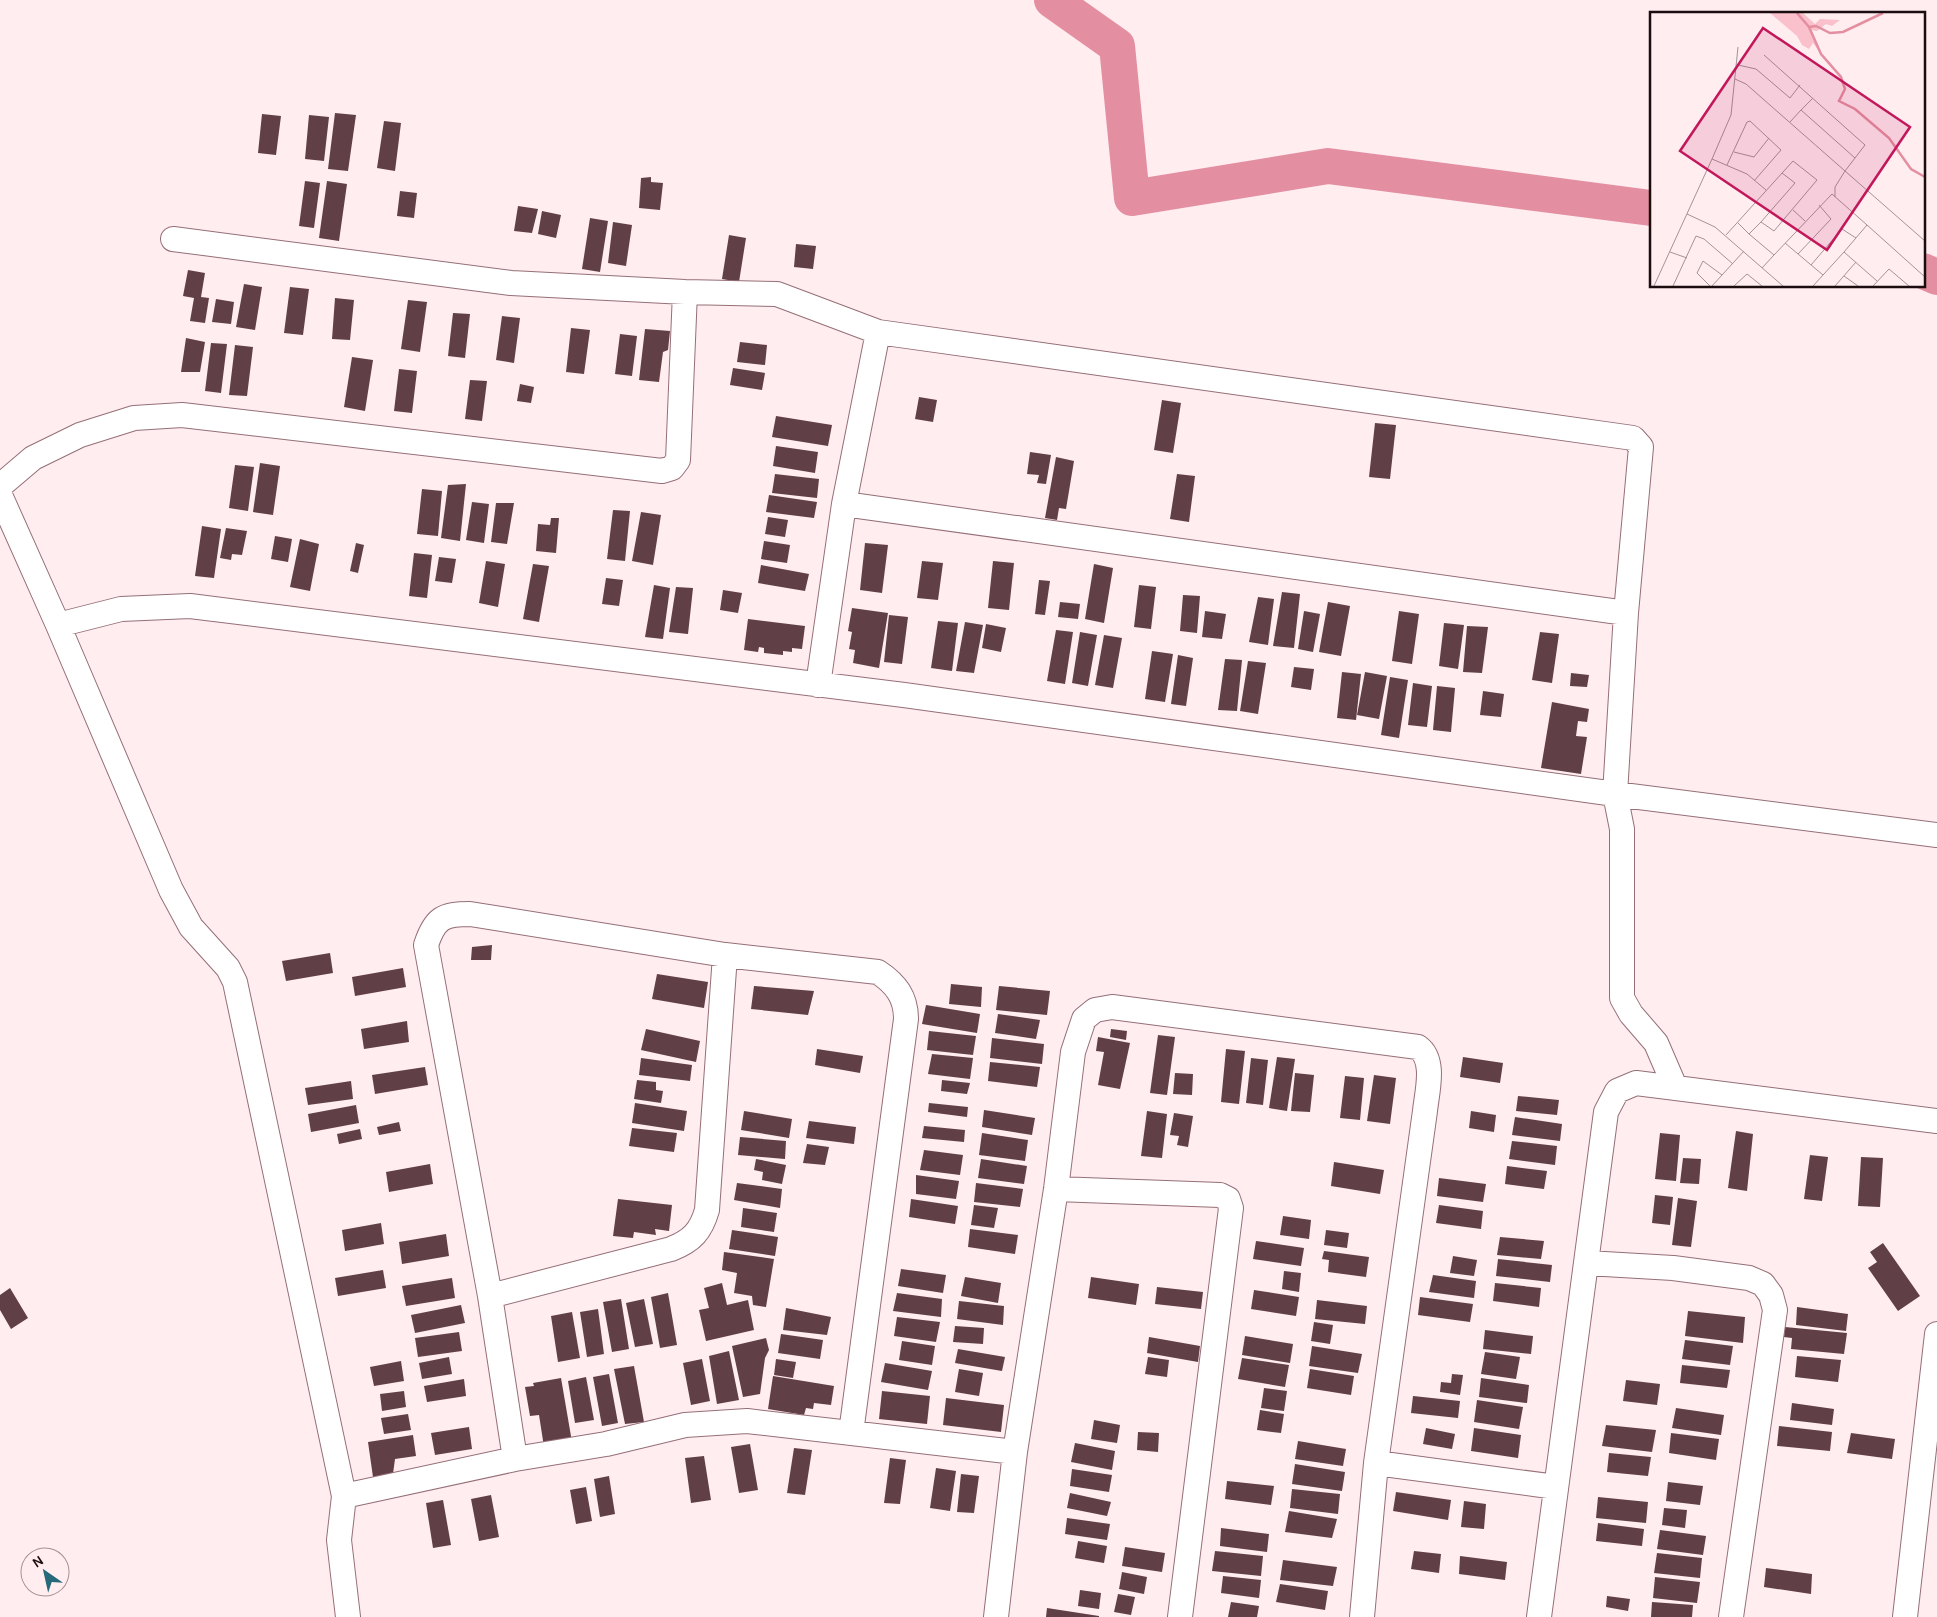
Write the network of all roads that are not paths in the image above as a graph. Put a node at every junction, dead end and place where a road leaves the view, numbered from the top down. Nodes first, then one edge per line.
1 (173, 238) dead end
2 (685, 292) junction
3 (878, 332) junction
4 (0, 486) edge
5 (0, 495) edge
6 (844, 504) junction
7 (1626, 613) junction
8 (58, 624) junction
9 (818, 684) junction
10 (1615, 794) junction
11 (1937, 835) edge
12 (725, 955) junction
13 (1675, 1087) junction
14 (1937, 1122) edge
15 (1056, 1189) junction
16 (1587, 1263) junction
17 (490, 1296) junction
18 (1937, 1334) edge
19 (850, 1433) junction
20 (1016, 1452) junction
21 (515, 1459) junction
22 (1376, 1464) junction
23 (1556, 1488) junction
24 (344, 1496) junction
25 (348, 1617) edge
26 (996, 1617) edge
27 (1180, 1617) edge
28 (1362, 1617) edge
29 (1539, 1617) edge
30 (1731, 1617) edge
31 (1905, 1617) edge

1 - 2 street
2 - 3 street
2 - 4 street
3 - 6 street
3 - 7 street
5 - 8 street
6 - 7 street
6 - 9 street
7 - 10 street
8 - 9 street
8 - 24 street
9 - 10 street
10 - 11 street
10 - 13 street
12 - 17 street
12 - 17 street
12 - 19 street
13 - 14 street
13 - 16 street
15 - 20 street
15 - 22 street
15 - 27 street
16 - 23 street
16 - 30 street
17 - 21 street
18 - 31 street
19 - 20 street
19 - 21 street
20 - 26 street
21 - 24 street
22 - 23 street
22 - 28 street
23 - 29 street
24 - 25 street

